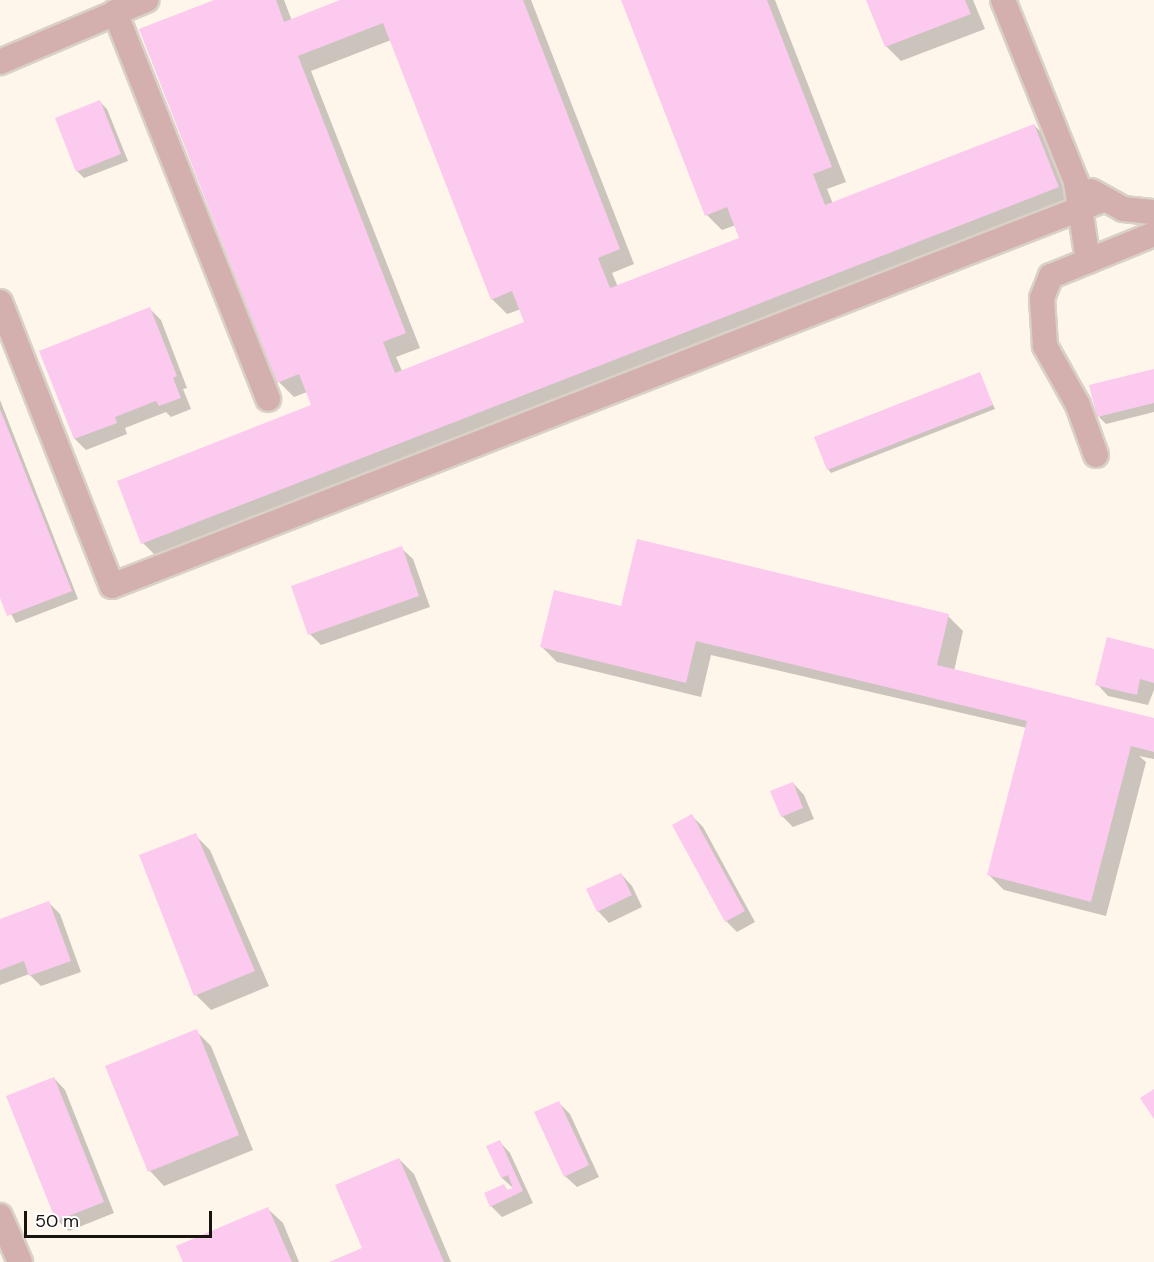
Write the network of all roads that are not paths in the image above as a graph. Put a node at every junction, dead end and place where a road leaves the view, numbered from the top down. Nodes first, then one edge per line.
1 (146, 0) edge
2 (1003, 0) edge
3 (115, 12) junction
4 (0, 62) edge
5 (1076, 182) junction
6 (1105, 199) junction
7 (1080, 209) junction
8 (1154, 212) edge
9 (1154, 234) edge
10 (1088, 261) junction
11 (0, 302) edge
12 (268, 399) dead end
13 (1096, 455) dead end
14 (0, 1216) edge
15 (20, 1262) edge

1 - 3 lane
2 - 5 lane
3 - 4 lane
3 - 12 lane
5 - 6 lane
5 - 7 lane
6 - 7 lane
6 - 8 lane
7 - 10 lane
7 - 11 lane
9 - 10 lane
10 - 13 lane
14 - 15 lane

